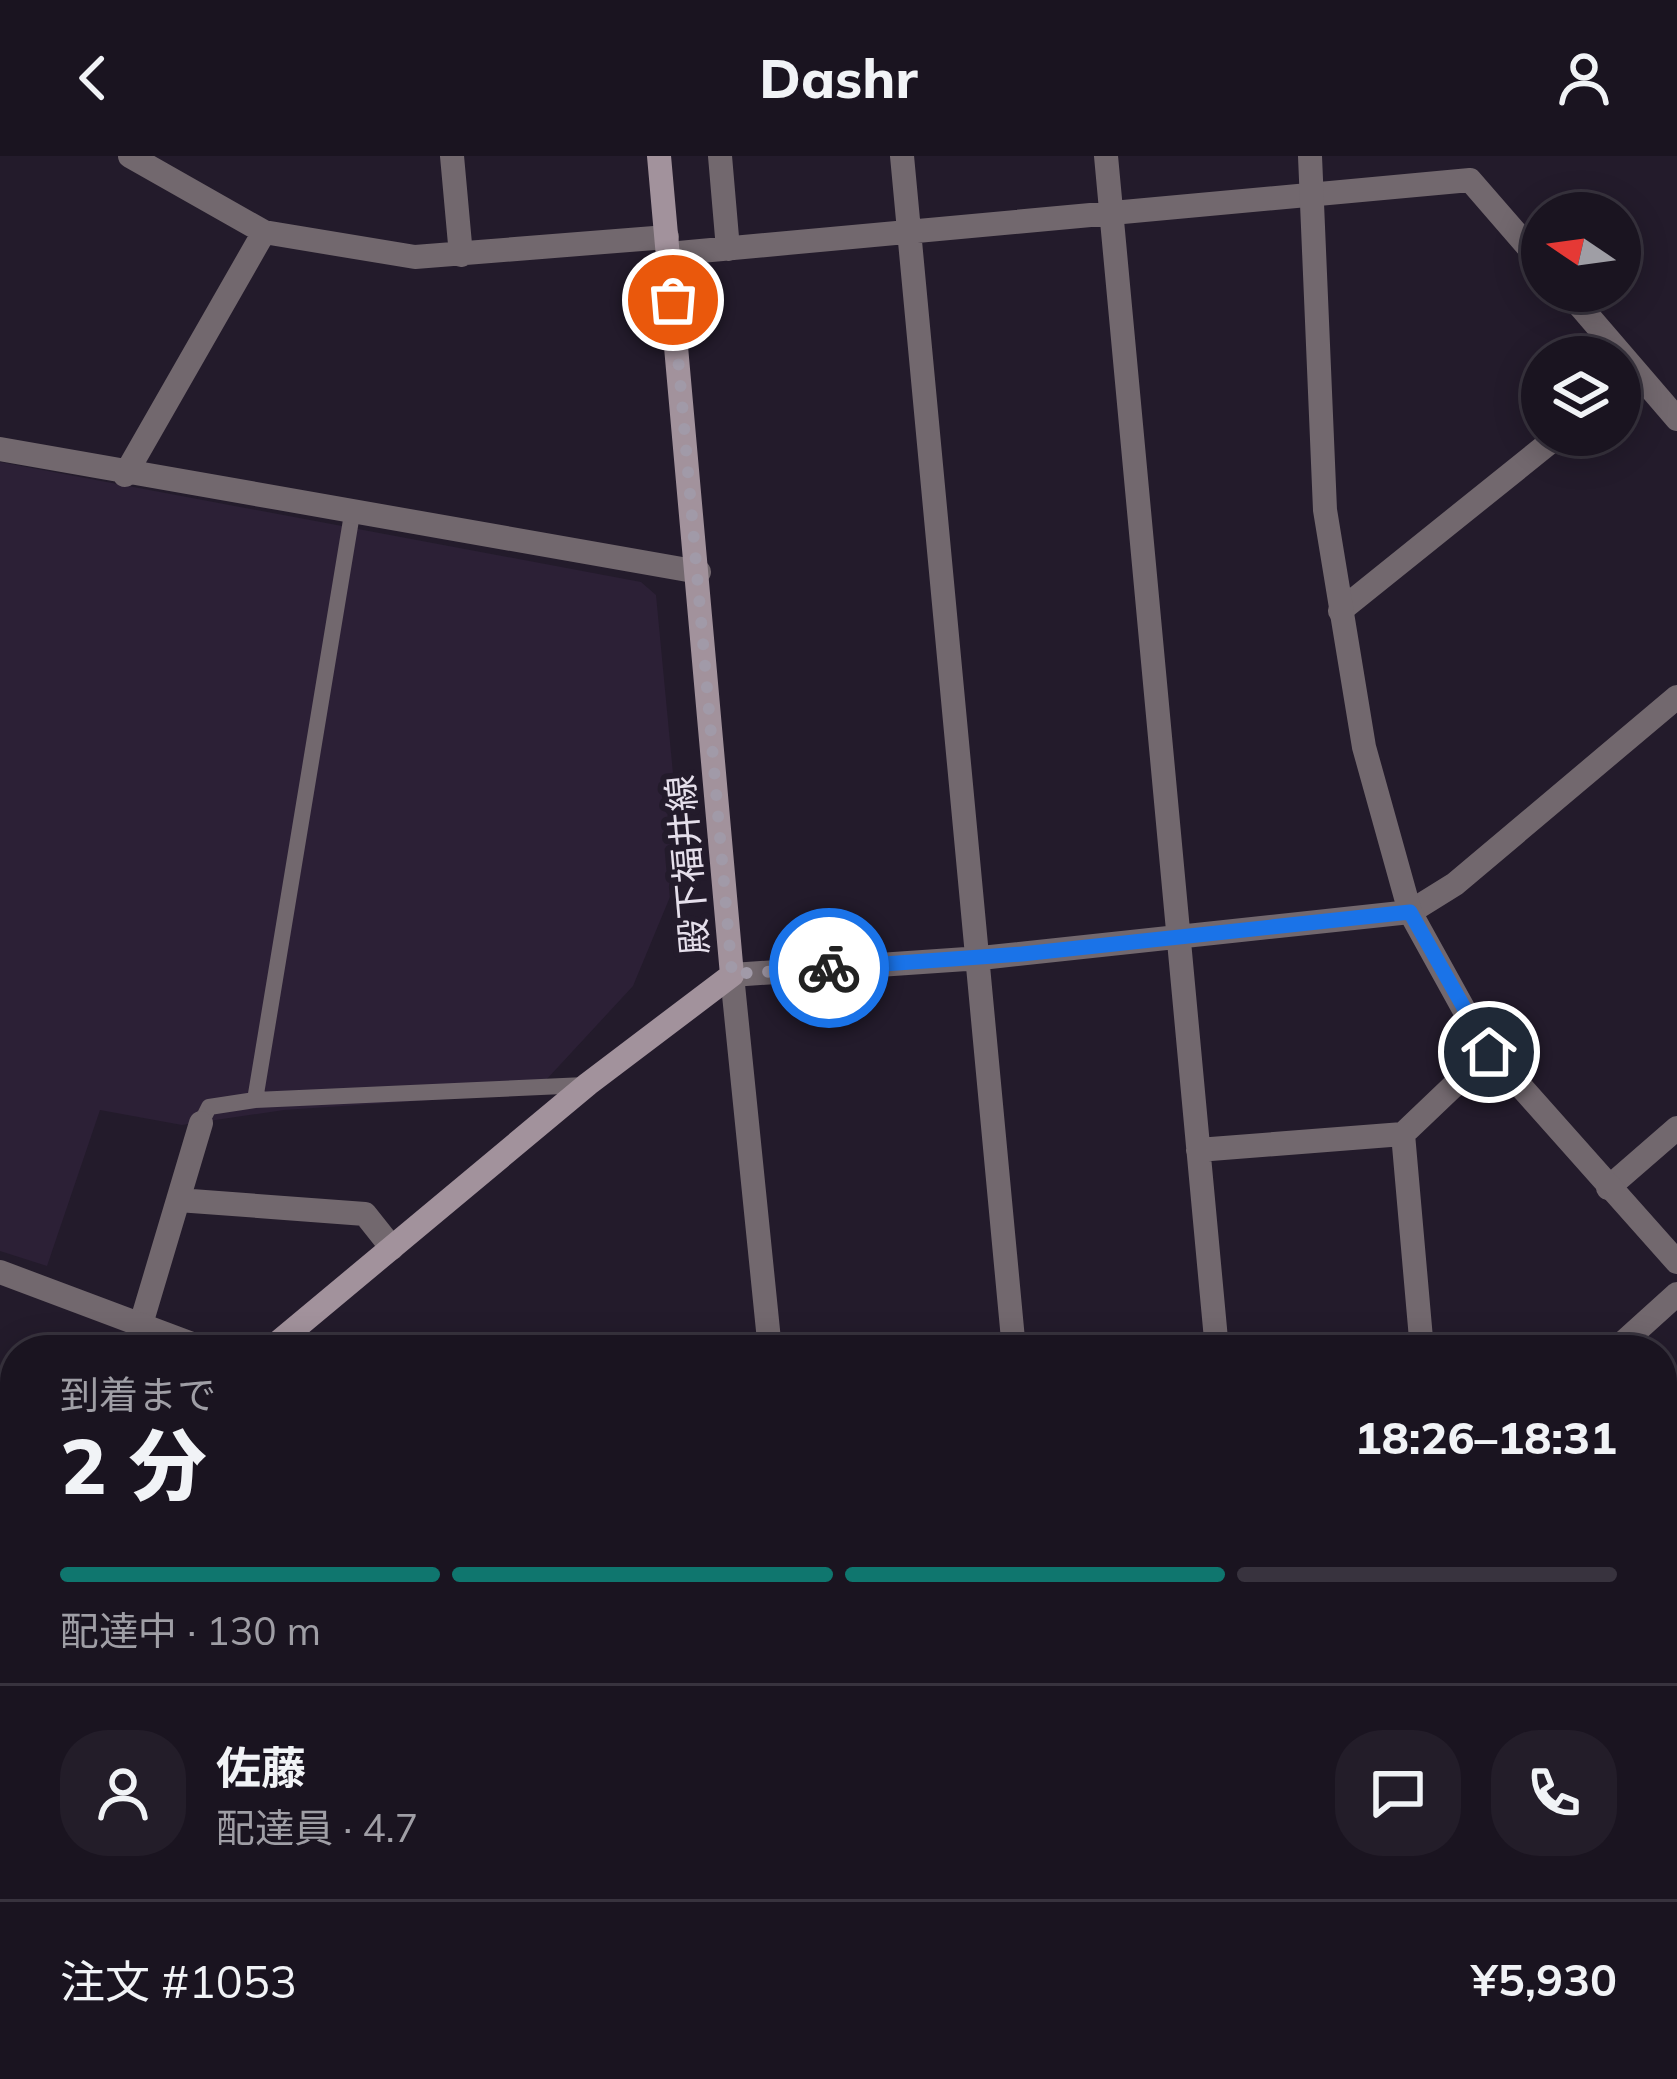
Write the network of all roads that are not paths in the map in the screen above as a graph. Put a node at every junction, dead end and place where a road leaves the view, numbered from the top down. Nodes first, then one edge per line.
1 (130, 156) edge
2 (452, 156) edge
3 (659, 156) edge
4 (720, 156) edge
5 (902, 156) edge
6 (1106, 156) edge
7 (1310, 156) edge
8 (1308, 193) junction
9 (1111, 212) junction
10 (909, 231) junction
11 (264, 232) junction
12 (1521, 238) edge
13 (667, 246) junction
14 (728, 249) junction
15 (461, 255) junction
16 (1641, 389) edge
17 (1677, 418) edge
18 (0, 449) edge
19 (1533, 456) edge
20 (124, 476) junction
21 (352, 514) junction
22 (699, 572) junction
23 (1340, 611) junction
24 (1677, 698) edge
25 (1410, 912) junction
26 (1182, 938) junction
27 (981, 958) junction
28 (732, 974) junction
29 (1489, 1052) junction
30 (588, 1084) junction
31 (255, 1100) junction
32 (201, 1123) joint
33 (1677, 1128) edge
34 (1403, 1134) junction
35 (1198, 1150) junction
36 (1608, 1188) junction
37 (178, 1200) junction
38 (392, 1248) junction
39 (1677, 1262) edge
40 (0, 1272) edge
41 (1677, 1294) edge
42 (141, 1324) junction
43 (169, 1335) edge
44 (287, 1335) edge
45 (768, 1335) edge
46 (1013, 1335) edge
47 (1216, 1335) edge
48 (1421, 1335) edge
49 (1632, 1335) edge

1 - 11 street
2 - 15 street
3 - 13 main road, 殿下福井線
4 - 14 street
5 - 10 street
6 - 9 street
7 - 8 street
8 - 9 street
8 - 12 street
8 - 23 street
9 - 10 street
9 - 26 street
10 - 14 street
10 - 27 street
11 - 15 street
11 - 20 street
13 - 14 street
13 - 15 street
13 - 22 main road, 殿下福井線
16 - 17 street
18 - 20 street
19 - 23 street
20 - 21 street
21 - 22 street
21 - 31 lane
22 - 28 main road, 殿下福井線
23 - 25 street
24 - 25 street
25 - 26 street
25 - 29 street
26 - 27 street
26 - 35 street
27 - 28 street
27 - 46 street
28 - 30 main road, 殿下福井線
28 - 45 street
29 - 34 street
29 - 36 street
30 - 31 lane
30 - 38 main road, 殿下福井線
31 - 32 lane
32 - 37 street
33 - 36 street
34 - 35 street
34 - 48 street
35 - 47 street
36 - 39 street
37 - 38 street
37 - 42 street
38 - 44 main road, 殿下福井線
40 - 42 street
41 - 49 street
42 - 43 street

